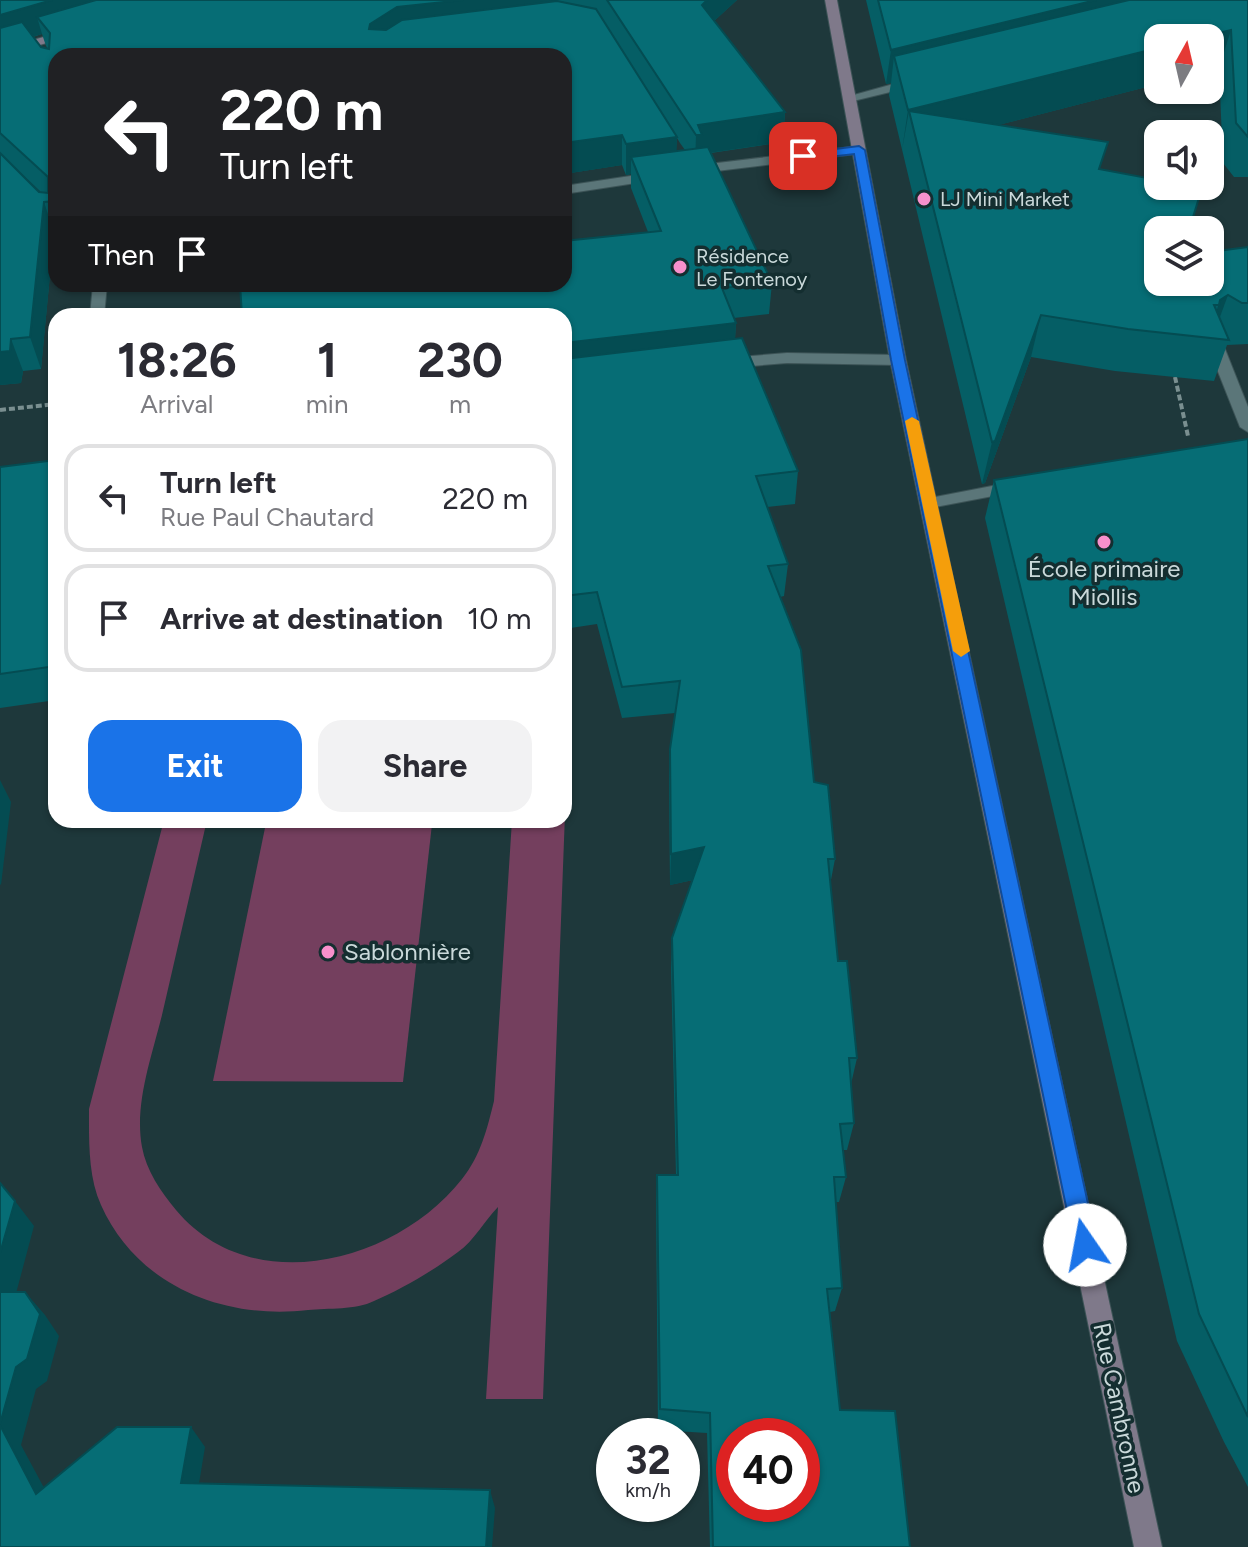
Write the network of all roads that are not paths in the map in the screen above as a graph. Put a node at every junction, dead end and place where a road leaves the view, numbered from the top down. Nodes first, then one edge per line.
1 (831, 0) edge
2 (88, 27) edge
3 (0, 53) edge
4 (921, 80) edge
5 (849, 98) junction
6 (859, 150) junction
7 (572, 188) edge
8 (1215, 344) edge
9 (898, 360) junction
10 (717, 364) edge
11 (1248, 427) edge
12 (1029, 485) edge
13 (930, 503) junction
14 (1148, 1547) edge

1 - 5 street, Rue Cambronne
2 - 3 street
4 - 5 street
5 - 6 street, Rue Cambronne
6 - 7 street
6 - 9 street, Rue Cambronne
8 - 11 street
9 - 10 street
9 - 13 street, Rue Cambronne
12 - 13 street
13 - 14 street, Rue Cambronne

